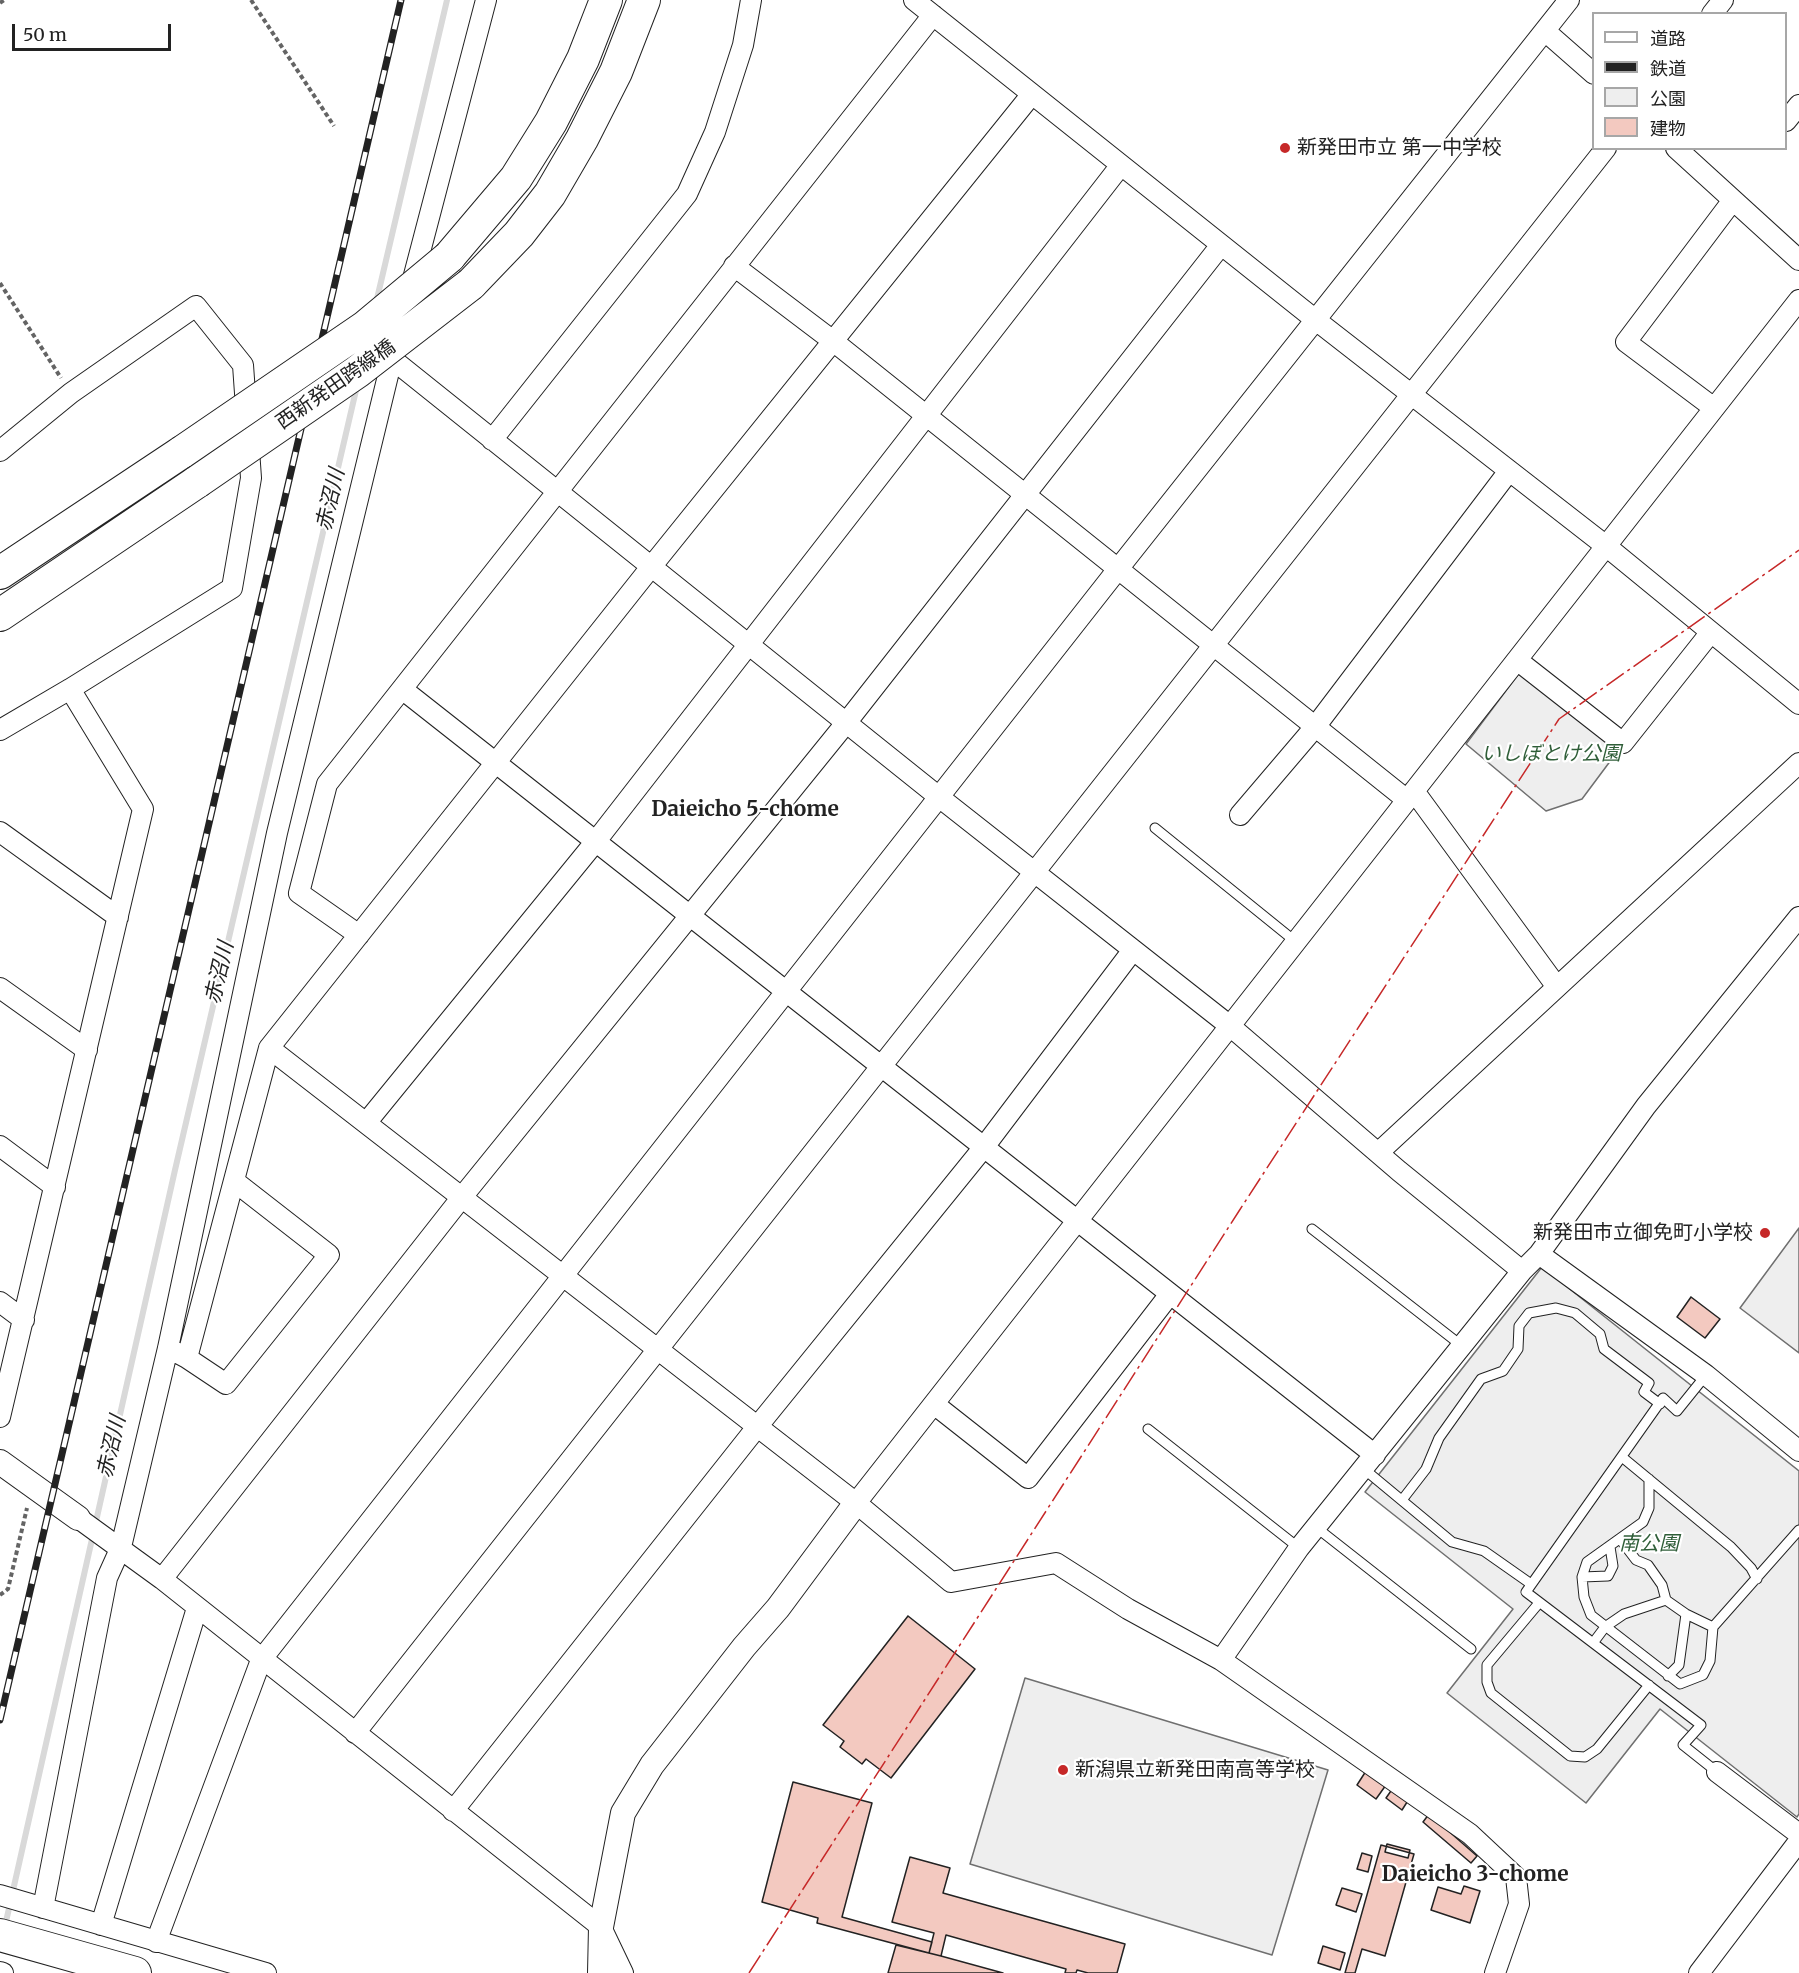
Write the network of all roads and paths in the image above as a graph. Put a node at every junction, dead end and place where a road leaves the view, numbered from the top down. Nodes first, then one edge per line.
1 (4, 0) edge
2 (251, 0) edge
3 (486, 0) edge
4 (606, 0) edge
5 (644, 0) edge
6 (751, 0) edge
7 (914, 0) edge
8 (1569, 0) edge
9 (0, 3) edge
10 (933, 15) junction
11 (1545, 31) junction
12 (1592, 73) edge
13 (1032, 94) junction
14 (1799, 105) edge
15 (1787, 119) edge
16 (334, 126) dead end
17 (1604, 150) edge
18 (1678, 150) edge
19 (1121, 165) junction
20 (1733, 200) junction
21 (1221, 245) junction
22 (1799, 260) edge
23 (734, 266) junction
24 (0, 283) edge
25 (1799, 300) edge
26 (1317, 321) junction
27 (833, 341) junction
28 (392, 359) junction
29 (71, 393) junction
30 (1411, 396) junction
31 (1714, 408) junction
32 (927, 416) junction
33 (492, 440) junction
34 (0, 451) edge
35 (1509, 471) junction
36 (556, 491) junction
37 (1024, 494) junction
38 (1606, 546) junction
39 (651, 567) junction
40 (1118, 569) junction
41 (0, 573) edge
42 (0, 615) edge
43 (1711, 632) junction
44 (747, 644) junction
45 (1214, 645) junction
46 (1516, 660) junction
47 (70, 689) junction
48 (402, 689) junction
49 (1799, 704) edge
50 (846, 723) junction
51 (1315, 727) junction
52 (0, 730) edge
53 (496, 762) junction
54 (1799, 763) edge
55 (1411, 795) junction
56 (939, 797) junction
57 (1240, 815) dead end
58 (1155, 828) dead end
59 (0, 832) edge
60 (596, 841) junction
61 (1034, 872) junction
62 (690, 916) junction
63 (118, 917) junction
64 (1799, 917) edge
65 (359, 935) junction
66 (1296, 942) junction
67 (1133, 950) junction
68 (1557, 987) junction
69 (0, 988) edge
70 (787, 992) junction
71 (1230, 1026) junction
72 (269, 1048) junction
73 (87, 1050) junction
74 (881, 1066) junction
75 (366, 1123) junction
76 (0, 1146) edge
77 (984, 1148) junction
78 (1379, 1152) junction
79 (234, 1181) junction
80 (55, 1187) junction
81 (462, 1197) junction
82 (1077, 1221) junction
83 (1312, 1229) dead end
84 (1539, 1254) junction
85 (1522, 1271) junction
86 (564, 1277) junction
87 (1170, 1294) junction
88 (0, 1302) edge
89 (24, 1320) junction
90 (1462, 1346) junction
91 (168, 1348) junction
92 (658, 1350) junction
93 (187, 1358) junction
94 (1706, 1375) junction
95 (934, 1404) junction
96 (1660, 1404) junction
97 (0, 1417) edge
98 (757, 1427) junction
99 (1148, 1429) dead end
100 (1799, 1451) edge
101 (1622, 1457) junction
102 (0, 1462) edge
103 (1370, 1462) junction
104 (1649, 1479) junction
105 (32, 1487) junction
106 (1402, 1500) junction
107 (856, 1503) junction
108 (78, 1518) joint
109 (1317, 1528) junction
110 (1799, 1530) edge
111 (1620, 1539) junction
112 (121, 1547) junction
113 (1610, 1547) junction
114 (1299, 1548) junction
115 (1582, 1577) junction
116 (162, 1579) junction
117 (1757, 1580) junction
118 (1531, 1584) junction
119 (0, 1595) edge
120 (1666, 1600) junction
121 (1539, 1603) junction
122 (198, 1608) junction
123 (1686, 1614) junction
124 (1605, 1627) junction
125 (1713, 1627) junction
126 (1593, 1643) junction
127 (1471, 1649) dead end
128 (261, 1660) junction
129 (1221, 1660) junction
130 (1668, 1676) junction
131 (1649, 1685) junction
132 (355, 1733) junction
133 (1717, 1772) joint
134 (453, 1811) junction
135 (1799, 1834) edge
136 (1799, 1841) edge
137 (0, 1895) edge
138 (43, 1908) junction
139 (101, 1925) junction
140 (601, 1927) junction
141 (0, 1935) edge
142 (156, 1942) junction
143 (135, 1973) edge
144 (266, 1973) edge
145 (600, 1973) edge
146 (622, 1973) edge
147 (1495, 1973) edge
148 (1699, 1973) edge

1 - 9 path
2 - 16 path
3 - 28 street
4 - 41 highway, 西新発田跨線橋, bridge
5 - 42 highway, 西新発田跨線橋, bridge
6 - 33 street
7 - 10 street
8 - 11 street
10 - 13 street
10 - 23 street
11 - 12 street
11 - 26 street
13 - 19 street
13 - 27 street
14 - 15 street
17 - 30 street
18 - 20 street
19 - 21 street
19 - 32 street
20 - 22 street
20 - 31 street
21 - 26 street
21 - 37 street
23 - 27 street
23 - 36 street
24 - 29 path
25 - 31 street
26 - 30 street
26 - 40 street
27 - 32 street
27 - 39 street
28 - 33 street
28 - 91 street
29 - 34 street
29 - 47 street
30 - 35 street
30 - 45 street
31 - 38 street
32 - 37 street
32 - 44 street
33 - 36 street
35 - 38 street
35 - 51 street
36 - 39 street
36 - 48 street
37 - 40 street
37 - 50 street
38 - 43 street
38 - 46 street
39 - 44 street
39 - 53 street
40 - 45 street
40 - 56 street
43 - 46 street
43 - 49 street
44 - 50 street
44 - 60 street
45 - 51 street
45 - 61 street
46 - 55 street
47 - 52 street
47 - 63 street
48 - 53 street
48 - 65 street
50 - 56 street
50 - 62 street
51 - 55 street
51 - 57 street
53 - 60 street
53 - 65 street
54 - 68 street
55 - 66 street
55 - 68 street
56 - 61 street
56 - 70 street
58 - 66 lane
59 - 63 street
60 - 62 street
60 - 75 street
61 - 67 street
61 - 74 street
62 - 70 street
62 - 81 street
63 - 73 street
64 - 84 street
65 - 72 street
66 - 71 street
67 - 71 street
67 - 77 street
68 - 78 street
69 - 73 street
70 - 74 street
70 - 86 street
71 - 78 street
71 - 82 street
72 - 75 street
72 - 79 street
73 - 80 street
74 - 77 street
74 - 92 street
75 - 81 street
76 - 80 street
77 - 82 street
77 - 98 street
78 - 85 street
79 - 93 street
79 - 93 street
80 - 89 street
81 - 86 street
81 - 116 street
82 - 87 street
82 - 95 street
83 - 90 lane
84 - 85 street
84 - 94 street
85 - 90 street
86 - 92 street
86 - 128 street
87 - 95 street
87 - 103 street
88 - 89 street
89 - 97 street
90 - 103 street
91 - 93 street
91 - 112 street
92 - 98 street
92 - 132 street
94 - 96 lane
94 - 100 street
95 - 107 street
96 - 101 lane
96 - 106 lane
98 - 107 street
98 - 134 street
99 - 114 lane
101 - 104 lane
101 - 118 lane
102 - 105 street
103 - 106 lane
103 - 109 street
104 - 111 lane
104 - 117 lane
105 - 108 street
105 - 119 path
106 - 118 lane
107 - 129 street
107 - 140 street
108 - 112 street
109 - 114 street
109 - 127 lane
110 - 117 lane
111 - 113 lane
111 - 120 lane
112 - 116 street
112 - 138 street
113 - 115 lane
113 - 115 lane
114 - 129 street
115 - 124 lane
116 - 122 street
117 - 125 lane
118 - 121 lane
120 - 123 lane
120 - 124 lane
121 - 126 lane
121 - 131 lane
122 - 128 street
122 - 139 street
123 - 125 lane
123 - 130 lane
124 - 126 lane
124 - 130 lane
125 - 130 lane
126 - 131 lane
128 - 132 street
128 - 142 street
129 - 147 street
131 - 133 lane
132 - 134 street
133 - 135 street
134 - 140 street
136 - 148 street
137 - 138 street
138 - 139 street
139 - 142 street
140 - 145 street
140 - 146 street
141 - 143 highway
142 - 144 street

